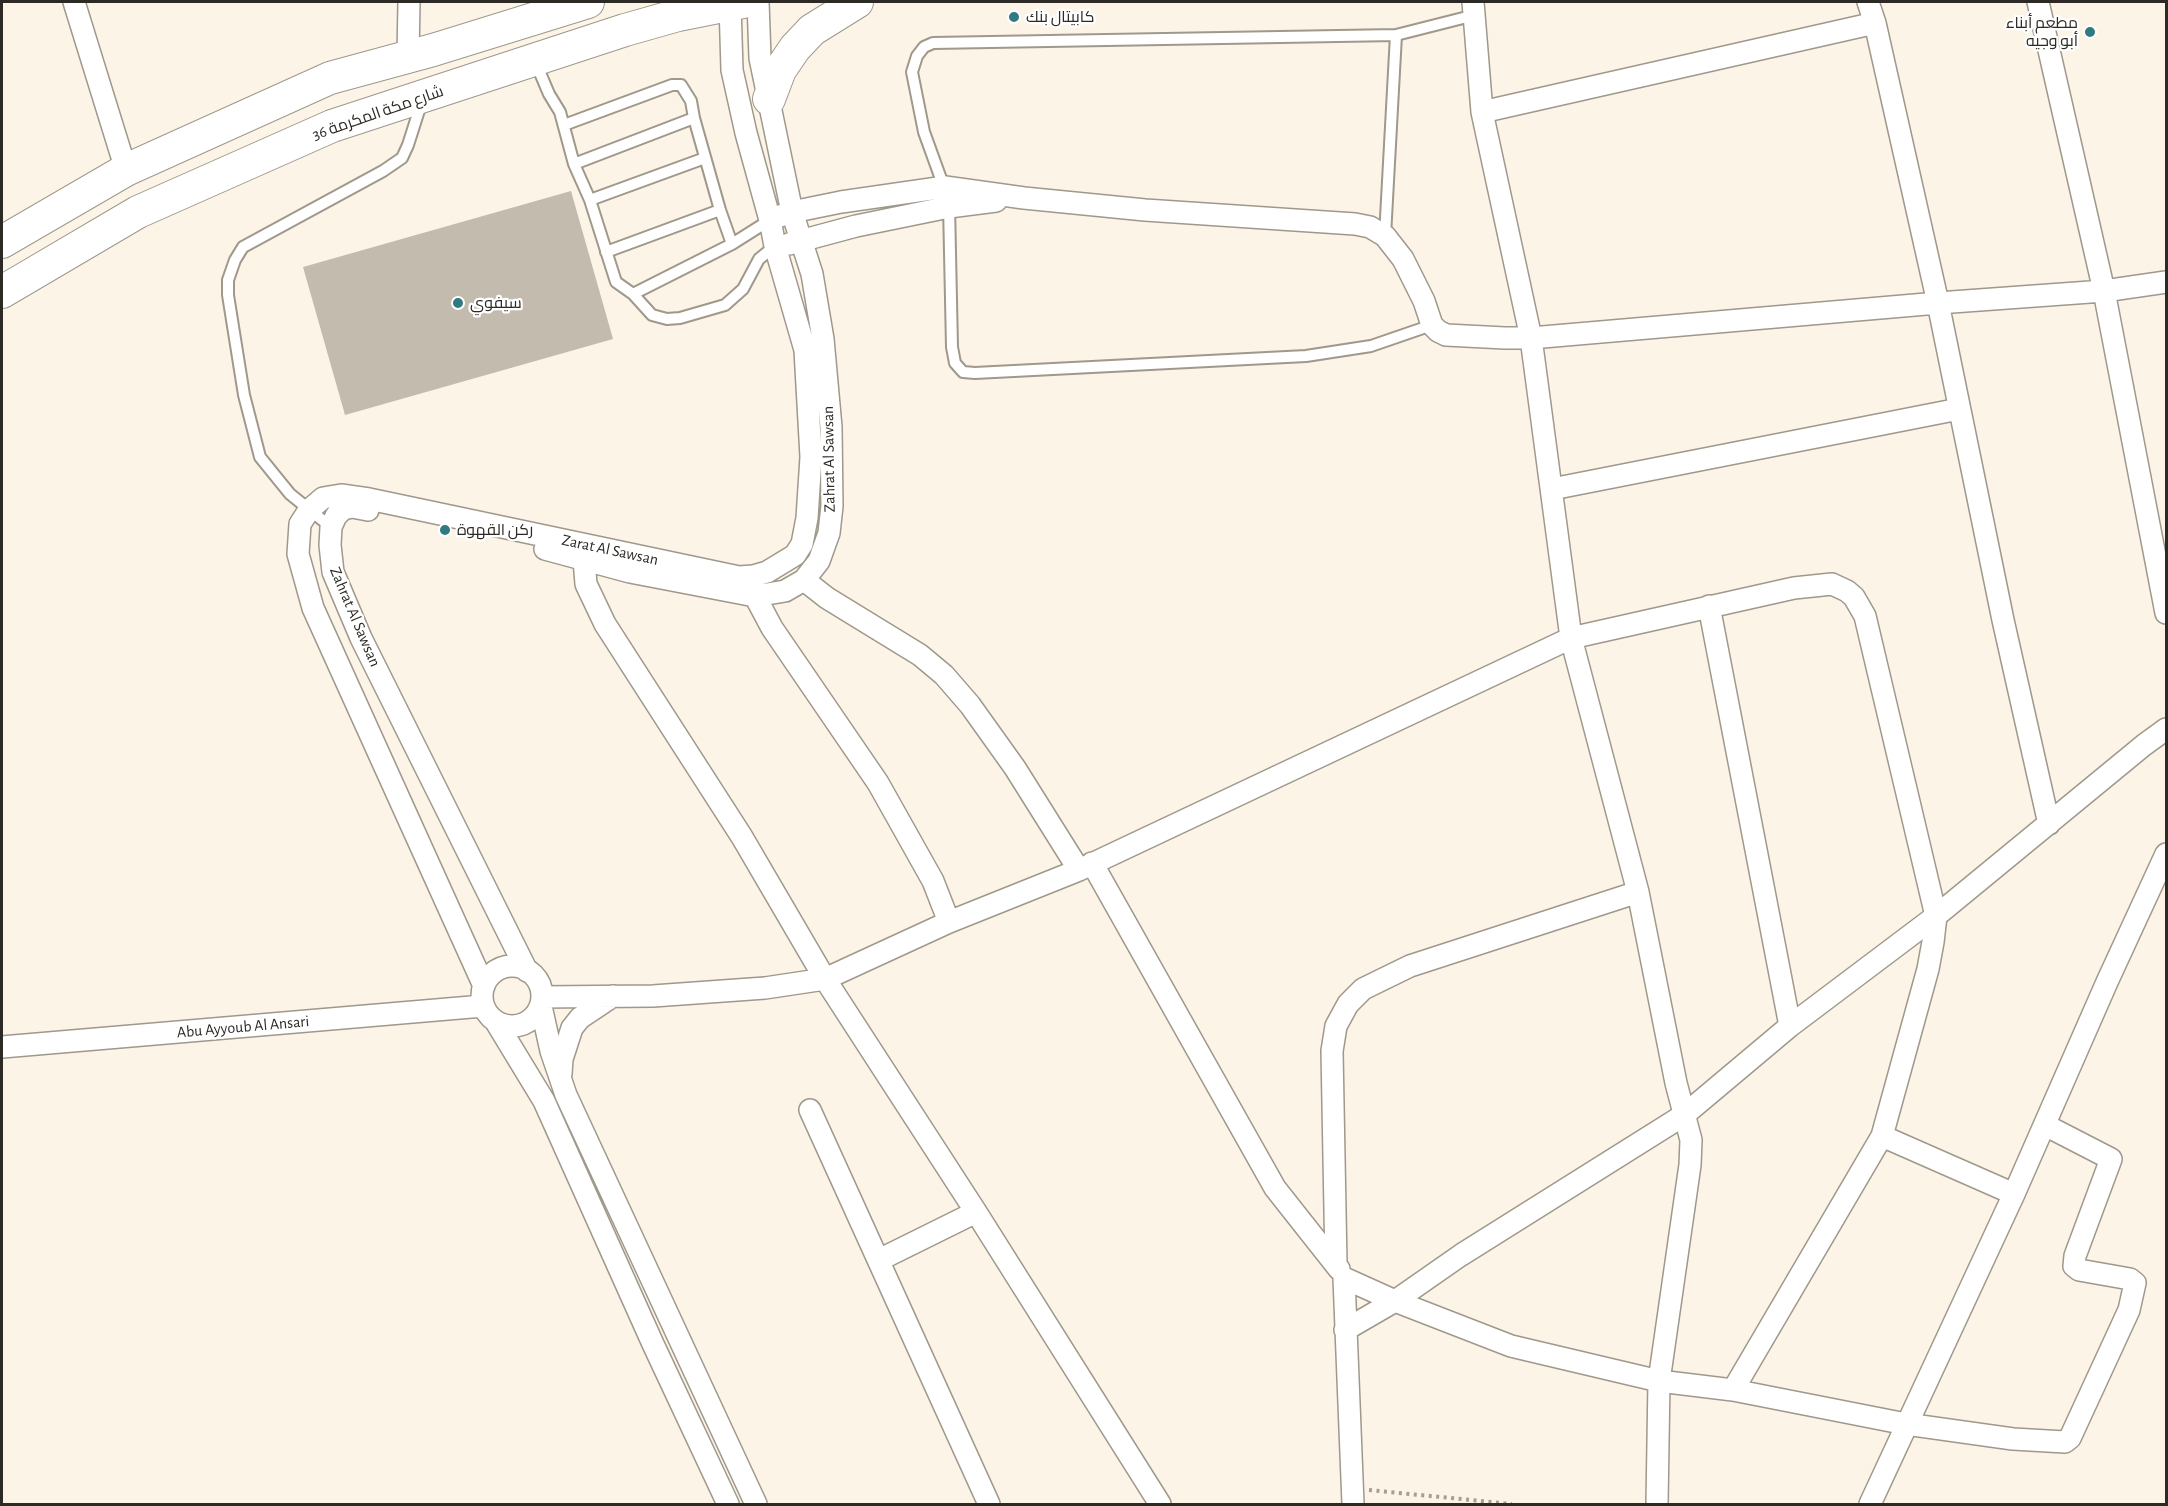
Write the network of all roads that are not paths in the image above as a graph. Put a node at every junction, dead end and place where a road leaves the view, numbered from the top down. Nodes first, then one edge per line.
1 (74, 2) edge
2 (409, 2) edge
3 (588, 2) edge
4 (744, 2) edge
5 (857, 2) edge
6 (1868, 2) edge
7 (2038, 2) edge
8 (1474, 8) edge
9 (1875, 23) junction
10 (1396, 35) junction
11 (408, 56) junction
12 (535, 61) junction
13 (423, 97) junction
14 (769, 99) junction
15 (1482, 112) junction
16 (694, 118) junction
17 (564, 125) junction
18 (705, 158) junction
19 (574, 164) junction
20 (126, 170) junction
21 (947, 197) junction
22 (590, 200) junction
23 (720, 210) junction
24 (792, 212) junction
25 (770, 220) junction
26 (1385, 236) junction
27 (2, 242) edge
28 (801, 242) junction
29 (732, 243) junction
30 (775, 246) junction
31 (606, 252) junction
32 (2166, 282) edge
33 (2104, 291) junction
34 (2, 292) edge
35 (633, 294) junction
36 (1938, 303) junction
37 (1432, 325) junction
38 (1531, 338) junction
39 (1959, 409) junction
40 (1552, 489) junction
41 (309, 510) junction
42 (332, 527) junction
43 (2160, 546) edge
44 (586, 552) junction
45 (804, 580) junction
46 (755, 596) junction
47 (1709, 606) junction
48 (2166, 613) edge
49 (1571, 638) junction
50 (2166, 729) edge
51 (2049, 824) junction
52 (2166, 854) edge
53 (1085, 867) junction
54 (1638, 892) junction
55 (1936, 916) junction
56 (950, 922) junction
57 (527, 971) junction
58 (825, 980) junction
59 (613, 996) junction
60 (542, 1001) junction
61 (488, 1005) junction
62 (1790, 1026) junction
63 (33, 1046) junction
64 (2, 1047) edge
65 (2, 1064) edge
66 (560, 1081) junction
67 (810, 1110) dead end
68 (1684, 1115) junction
69 (2045, 1125) junction
70 (1882, 1136) junction
71 (2014, 1194) junction
72 (976, 1212) junction
73 (879, 1260) junction
74 (1340, 1271) junction
75 (1395, 1301) junction
76 (1345, 1330) junction
77 (1659, 1381) junction
78 (1732, 1390) junction
79 (1906, 1424) junction
80 (1352, 1496) edge
81 (728, 1504) edge
82 (756, 1504) edge
83 (989, 1504) edge
84 (1160, 1504) edge
85 (1657, 1504) edge
86 (1870, 1504) edge

1 - 20 street
2 - 11 street
3 - 11 main road
4 - 12 main road, شارع مكة المكرمة 36
4 - 14 street, Zahrat Al Sawsan
4 - 25 street, Zarat Al Sawsan
5 - 14 main road
6 - 9 street
7 - 33 street
8 - 10 lane
8 - 15 street
9 - 15 street
9 - 36 street
10 - 21 lane
10 - 26 lane
11 - 20 main road
12 - 13 main road, شارع مكة المكرمة 36
12 - 17 lane
13 - 34 main road, شارع مكة المكرمة 36
13 - 41 lane
14 - 24 street, Zahrat Al Sawsan
15 - 38 street
16 - 17 lane
16 - 18 lane
16 - 19 lane
17 - 19 lane
18 - 22 lane
18 - 23 lane
19 - 22 lane
20 - 27 main road
21 - 24 street
21 - 26 street
21 - 28 street
21 - 37 lane
22 - 31 lane
23 - 29 lane
23 - 31 lane
24 - 25 street
24 - 28 street, Zahrat Al Sawsan
25 - 29 lane
25 - 30 street, Zarat Al Sawsan
26 - 37 street
28 - 30 street
28 - 45 street, Zahrat Al Sawsan
29 - 35 lane
30 - 35 lane
30 - 44 street, Zarat Al Sawsan
31 - 35 lane
32 - 33 street
33 - 36 street
33 - 43 street
36 - 38 street
36 - 39 street
37 - 38 street
38 - 40 street
39 - 40 street
39 - 51 street
40 - 49 street
41 - 42 lane
41 - 44 street, Zarat Al Sawsan
41 - 61 street
42 - 44 street
42 - 57 street, Zahrat Al Sawsan
43 - 48 street
44 - 46 street
44 - 58 street
45 - 46 street
45 - 53 street
46 - 56 street
47 - 49 street
47 - 55 street
47 - 62 street
49 - 53 street
49 - 54 street
50 - 51 street
51 - 55 street
52 - 69 street
53 - 56 street
53 - 74 street
54 - 68 street
54 - 74 street
55 - 62 street
55 - 70 street
56 - 58 street
57 - 60 street
57 - 61 street
58 - 59 street
58 - 72 street
59 - 60 street
59 - 66 street
60 - 61 street
60 - 66 street
61 - 63 street, Abu Ayyoub Al Ansari
61 - 81 street
62 - 68 street
63 - 64 street, Abu Ayyoub Al Ansari
63 - 65 street
66 - 82 street
67 - 73 street
68 - 75 street
68 - 77 street
69 - 71 street
69 - 79 street
70 - 71 street
70 - 78 street
71 - 79 street
72 - 73 street
72 - 84 street
73 - 83 street
74 - 75 street
74 - 76 street
75 - 76 street
75 - 77 street
76 - 80 street
77 - 78 street
77 - 85 street
78 - 79 street
79 - 86 street

